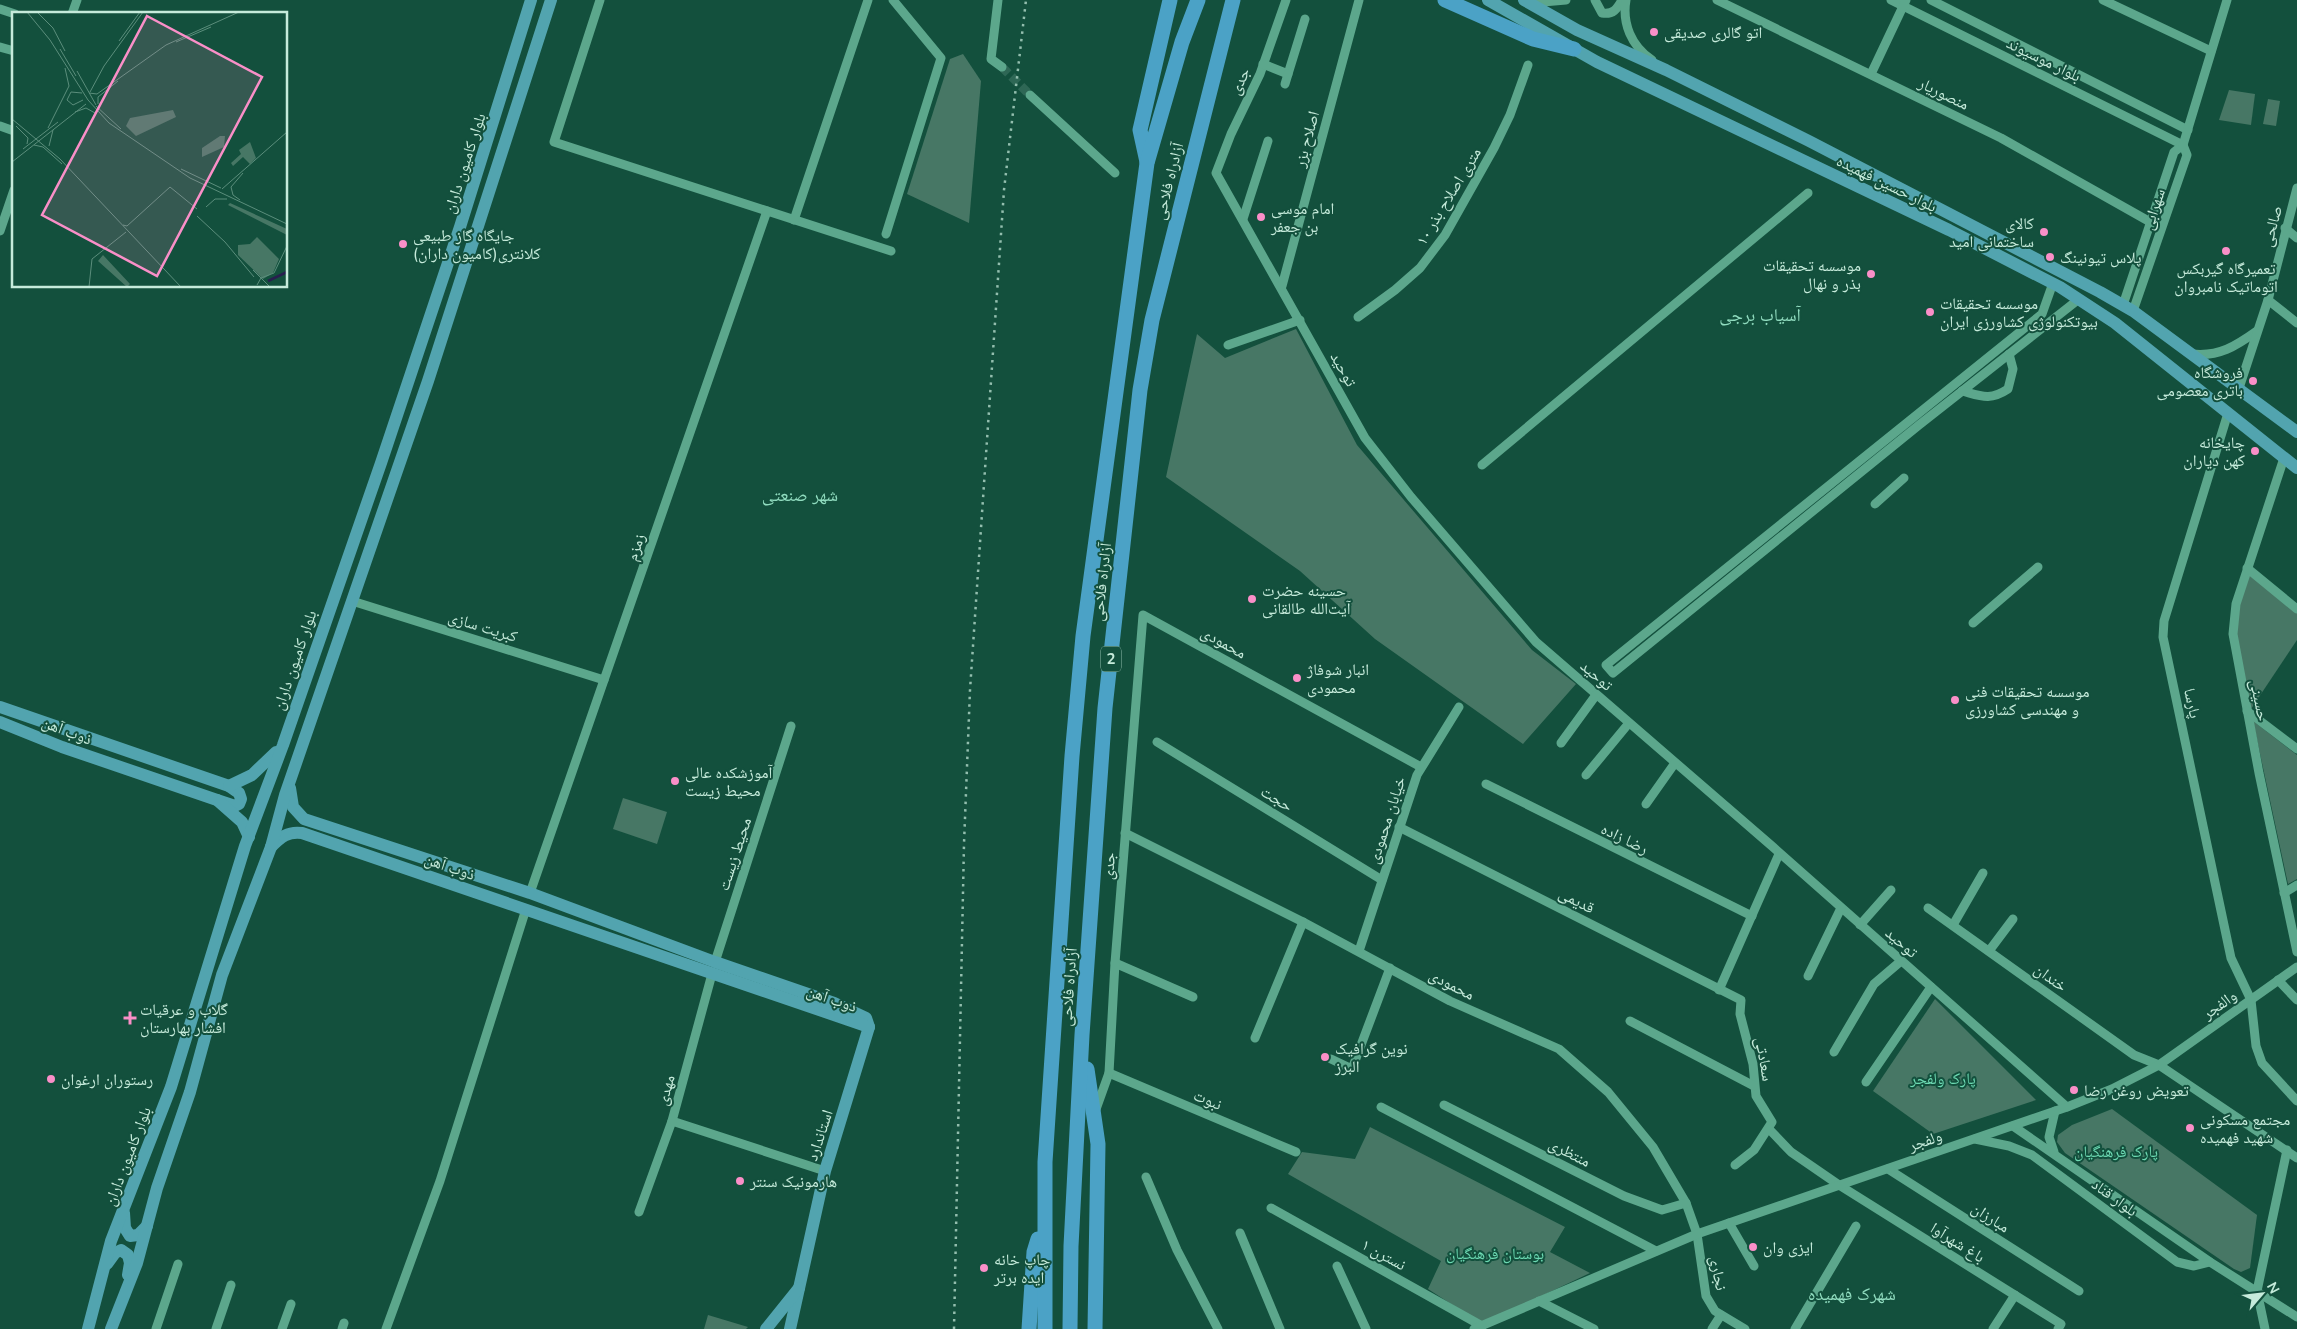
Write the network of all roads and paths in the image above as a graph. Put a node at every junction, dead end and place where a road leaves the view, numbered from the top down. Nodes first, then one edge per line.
1 (77, 0) edge
2 (531, 0) edge
3 (551, 0) edge
4 (600, 0) edge
5 (868, 0) edge
6 (893, 0) edge
7 (998, 0) edge
8 (1170, 0) edge
9 (1198, 0) edge
10 (1234, 0) edge
11 (1243, 0) edge
12 (1286, 0) edge
13 (1359, 0) edge
14 (1445, 0) edge
15 (1488, 0) edge
16 (1524, 0) edge
17 (1534, 0) edge
18 (1566, 0) edge
19 (1595, 0) edge
20 (1624, 0) edge
21 (1717, 0) edge
22 (1891, 0) edge
23 (1931, 0) edge
24 (2103, 0) edge
25 (2227, 0) edge
26 (1905, 3) edge
27 (0, 9) edge
28 (73, 12) edge
29 (12, 13) edge
30 (1227, 19) junction
31 (1306, 19) dead end
32 (1574, 49) junction
33 (2212, 51) junction
34 (1263, 64) junction
35 (1528, 65) dead end
36 (1002, 66) tunnel mouth
37 (1666, 70) junction
38 (1288, 74) junction
39 (1871, 74) junction
40 (1286, 84) dead end
41 (1030, 95) tunnel mouth
42 (2188, 130) junction
43 (1268, 141) dead end
44 (2183, 144) junction
45 (1830, 152) junction
46 (1147, 163) junction
47 (1822, 169) junction
48 (1115, 173) dead end
49 (1216, 173) joint
50 (2297, 188) edge
51 (1808, 193) dead end
52 (12, 196) edge
53 (767, 211) junction
54 (1244, 219) junction
55 (794, 220) junction
56 (2152, 223) junction
57 (2285, 228) junction
58 (0, 229) edge
59 (886, 234) dead end
60 (2297, 238) edge
61 (891, 251) dead end
62 (2052, 283) junction
63 (1282, 286) junction
64 (2079, 299) junction
65 (2268, 300) junction
66 (2128, 308) junction
67 (1358, 317) dead end
68 (1300, 320) junction
69 (2297, 323) edge
70 (2257, 331) junction
71 (1228, 345) dead end
72 (2008, 354) junction
73 (2192, 354) junction
74 (2239, 388) junction
75 (1962, 391) junction
76 (2228, 413) junction
77 (2297, 432) edge
78 (2284, 458) junction
79 (1482, 465) dead end
80 (2297, 468) edge
81 (1904, 478) dead end
82 (1875, 504) dead end
83 (2038, 566) dead end
84 (2247, 568) junction
85 (352, 601) junction
86 (2297, 609) edge
87 (1143, 615) joint
88 (1973, 623) dead end
89 (318, 639) junction
90 (336, 647) junction
91 (604, 680) junction
92 (1596, 695) junction
93 (0, 707) edge
94 (1459, 707) dead end
95 (2247, 711) junction
96 (0, 722) edge
97 (1628, 722) junction
98 (791, 726) dead end
99 (1157, 742) dead end
100 (1562, 743) dead end
101 (283, 744) junction
102 (2297, 749) edge
103 (1675, 763) junction
104 (1421, 767) junction
105 (1586, 775) dead end
106 (290, 782) junction
107 (1486, 784) dead end
108 (230, 786) junction
109 (218, 800) junction
110 (1646, 804) dead end
111 (1400, 826) junction
112 (1125, 833) junction
113 (249, 837) junction
114 (271, 847) junction
115 (1779, 854) junction
116 (1983, 873) dead end
117 (1382, 880) junction
118 (2297, 885) edge
119 (1891, 890) dead end
120 (530, 893) junction
121 (2284, 894) junction
122 (1841, 908) junction
123 (1928, 908) dead end
124 (526, 909) junction
125 (1752, 916) junction
126 (2013, 920) dead end
127 (1303, 922) junction
128 (1860, 925) junction
129 (1953, 925) junction
130 (1359, 951) junction
131 (1989, 951) junction
132 (2297, 952) edge
133 (1900, 961) junction
134 (1115, 963) junction
135 (2297, 967) edge
136 (713, 968) junction
137 (1390, 968) junction
138 (1808, 976) dead end
139 (2278, 980) junction
140 (1931, 987) junction
141 (1719, 990) junction
142 (1193, 997) dead end
143 (1741, 1000) joint
144 (2251, 1000) junction
145 (2297, 1000) edge
146 (1630, 1021) dead end
147 (869, 1027) joint
148 (1082, 1035) junction
149 (1255, 1038) dead end
150 (1834, 1052) dead end
151 (1331, 1059) dead end
152 (2159, 1065) junction
153 (1109, 1072) junction
154 (1866, 1082) dead end
155 (1754, 1086) junction
156 (2297, 1101) edge
157 (1444, 1105) dead end
158 (1381, 1107) dead end
159 (2067, 1107) junction
160 (2055, 1111) junction
161 (1094, 1116) junction
162 (672, 1121) junction
163 (2013, 1126) junction
164 (1769, 1129) junction
165 (1974, 1139) junction
166 (2287, 1150) junction
167 (1296, 1152) dead end
168 (2056, 1155) junction
169 (2297, 1158) edge
170 (1735, 1165) dead end
171 (1888, 1168) junction
172 (825, 1171) junction
173 (1146, 1177) dead end
174 (1839, 1186) junction
175 (1686, 1203) junction
176 (1271, 1208) dead end
177 (123, 1210) junction
178 (639, 1212) dead end
179 (1044, 1218) junction
180 (1729, 1223) junction
181 (147, 1226) junction
182 (1856, 1226) dead end
183 (1240, 1233) dead end
184 (1697, 1234) junction
185 (1656, 1252) junction
186 (2210, 1262) junction
187 (178, 1264) dead end
188 (105, 1266) junction
189 (1337, 1266) dead end
190 (1754, 1266) dead end
191 (802, 1284) junction
192 (231, 1285) dead end
193 (125, 1290) junction
194 (2079, 1291) dead end
195 (2257, 1291) junction
196 (2015, 1296) junction
197 (1539, 1301) junction
198 (291, 1304) dead end
199 (1721, 1315) junction
200 (2297, 1317) edge
201 (2059, 1326) edge
202 (1478, 1327) edge
203 (88, 1329) edge
204 (111, 1329) edge
205 (156, 1329) edge
206 (216, 1329) edge
207 (282, 1329) edge
208 (386, 1329) edge
209 (766, 1329) edge
210 (790, 1329) edge
211 (1029, 1329) edge
212 (1046, 1329) edge
213 (1070, 1329) edge
214 (1095, 1329) edge
215 (1218, 1329) edge
216 (1280, 1329) edge
217 (1366, 1329) edge
218 (1594, 1329) edge
219 (1712, 1329) edge
220 (1745, 1329) edge
221 (1795, 1329) edge
222 (1993, 1329) edge
223 (2265, 1329) edge

1 - 28 street
2 - 89 main road, بلوار کامیون داران
3 - 85 main road, بلوار کامیون داران
4 - 53 street
5 - 55 street
6 - 59 street
7 - 36 street
8 - 46 highway
9 - 46 highway, آزادراه فلاحی / 2
10 - 30 highway, آزادراه فلاحی / 2
11 - 30 highway
12 - 34 street, جدی
13 - 63 street, اصلاح بزر
14 - 32 highway
15 - 32 main road, بلوار حسین فهمیده
16 - 37 main road, بلوار حسین فهمیده
17 - 18 street
19 - 20 street
20 - 37 street
21 - 39 street, منصوریار
22 - 26 street, بلوار موسیوند
23 - 42 street, بلوار موسیوند
24 - 33 street
25 - 33 street, سهرابی
26 - 39 street
26 - 44 street, بلوار موسیوند
27 - 29 street
30 - 148 highway, آزادراه فلاحی / 2
31 - 38 street
32 - 47 main road, بلوار حسین فهمیده
33 - 42 street, سهرابی
34 - 38 street
34 - 49 street, جدی
35 - 67 street, ۱۰ متری اصلاح بذر
37 - 45 main road, بلوار حسین فهمیده
38 - 40 street
39 - 56 street, منصوریار
41 - 48 street
42 - 44 street, سهرابی
43 - 54 street
44 - 56 street, سهرابی
44 - 66 street, سهرابی
45 - 47 main road
45 - 66 main road, بلوار حسین فهمیده
46 - 179 highway, آزادراه فلاحی / 2
47 - 62 main road, بلوار حسین فهمیده
49 - 54 street, توحید
50 - 57 street, صالحی
51 - 79 street
52 - 58 street
53 - 55 street
53 - 91 street, زمزم
54 - 63 street, توحید
55 - 61 street
56 - 66 street, سهرابی
57 - 60 street
57 - 65 street, صالحی
62 - 64 main road, بلوار حسین فهمیده
62 - 75 street
63 - 68 street, توحید
64 - 72 street
64 - 76 main road, بلوار حسین فهمیده
65 - 69 street
65 - 70 street, صالحی
66 - 73 main road, بلوار حسین فهمیده
68 - 71 street
68 - 92 street, توحید
70 - 73 street
70 - 74 street, صالحی
72 - 75 street
72 - 75 street
73 - 74 main road, بلوار حسین فهمیده
74 - 77 main road, بلوار حسین فهمیده
76 - 78 main road, بلوار حسین فهمیده
76 - 144 street, پارسا
78 - 80 main road, بلوار حسین فهمیده
78 - 84 street, حسینی
81 - 82 street
83 - 88 street
84 - 86 street
84 - 95 street, حسینی
85 - 90 main road, بلوار کامیون داران
85 - 91 street, کبریت سازی
87 - 104 street, محمودی
87 - 112 street, جدی
89 - 90 main road
89 - 101 main road, بلوار کامیون داران
90 - 106 main road, بلوار کامیون داران
91 - 120 street, زمزم
92 - 97 street, توحید
92 - 100 street
93 - 108 main road, ذوب آهن
94 - 104 street, خیابان محمودی
95 - 102 street
95 - 121 street, حسینی
96 - 109 main road, ذوب آهن
97 - 103 street, توحید
97 - 105 street
98 - 136 street, محیط زیست
99 - 117 street, حجت
101 - 108 main road
101 - 113 main road, بلوار کامیون داران
103 - 110 street
103 - 115 street, توحید
104 - 111 street, خیابان محمودی
106 - 114 main road, بلوار کامیون داران
106 - 120 main road, ذوب آهن
107 - 125 street, رضا زاده
108 - 109 main road
109 - 113 main road, ذوب آهن
111 - 117 street, خیابان محمودی
111 - 141 street, قدیمی
112 - 127 street, محمودی
112 - 134 street, جدی
113 - 177 main road, بلوار کامیون داران
114 - 124 main road, ذوب آهن
114 - 181 main road, بلوار کامیون داران
115 - 122 street, توحید
115 - 125 street
116 - 129 street
117 - 130 street, خیابان محمودی
118 - 121 street
119 - 128 street
120 - 136 main road, ذوب آهن
121 - 132 street, حسینی
122 - 128 street, توحید
122 - 138 street
123 - 129 street, خندان
124 - 136 main road, ذوب آهن
124 - 208 street
125 - 141 street
126 - 131 street
127 - 130 street, محمودی
127 - 149 street
128 - 133 street, توحید
129 - 131 street, خندان
130 - 137 street, محمودی
131 - 152 street, خندان
133 - 140 street, توحید
133 - 150 street
134 - 142 street
134 - 153 street, جدی
135 - 139 street, والفجر
136 - 147 main road, ذوب آهن
136 - 162 street, مهدی
137 - 151 street
137 - 175 street, محمودی
139 - 144 street, والفجر
139 - 145 street
140 - 154 street
140 - 159 street, توحید
141 - 143 street, قدیمی
143 - 155 street, سعادتی
144 - 152 street, والفجر
144 - 156 street, پارسا
146 - 155 street
147 - 172 main road, استاندارد
148 - 161 highway
148 - 213 highway, آزادراه فلاحی / 2
152 - 159 street, ولفجر
152 - 166 street, خندان
153 - 161 street, جدی
153 - 167 street, نبوت
155 - 164 street, سعادتی
157 - 175 street, منتظری
158 - 185 street
159 - 160 street, ولفجر
160 - 163 street, ولفجر
160 - 168 street
161 - 214 highway
162 - 172 street
162 - 178 street, مهدی
163 - 165 street, ولفجر
163 - 168 street, بلوار قناد
164 - 170 street
164 - 174 street, باغ شهرآوا
165 - 171 street, ولفجر
165 - 186 street, بلوار قناد
166 - 169 street, خندان
166 - 195 street
168 - 186 street, بلوار قناد
171 - 174 street, ولفجر
171 - 194 street, مبارزان
172 - 191 main road, استاندارد
173 - 215 street
174 - 180 street, ولفجر
174 - 196 street, باغ شهرآوا
175 - 184 street, محمودی
176 - 202 street, نسترن ۱
177 - 181 main road
177 - 188 main road, بلوار کامیون داران
179 - 211 highway
179 - 212 highway, آزادراه فلاحی / 2
180 - 184 street, ولفجر
180 - 190 street
181 - 193 main road, بلوار کامیون داران
182 - 221 street
183 - 216 street
184 - 185 street, ولفجر
184 - 199 street, نجاری
185 - 197 street, ولفجر
186 - 195 street, بلوار قناد
187 - 205 street
188 - 193 main road
188 - 203 main road, بلوار کامیون داران
189 - 217 street
191 - 209 main road, استاندارد
191 - 210 main road, استاندارد
192 - 206 street
193 - 204 main road, بلوار کامیون داران
195 - 200 street, بلوار قناد
195 - 223 street
196 - 201 street, باغ شهرآوا
196 - 222 street
197 - 202 street, ولفجر
197 - 218 street
198 - 207 street
199 - 219 street
199 - 220 street, نجاری

